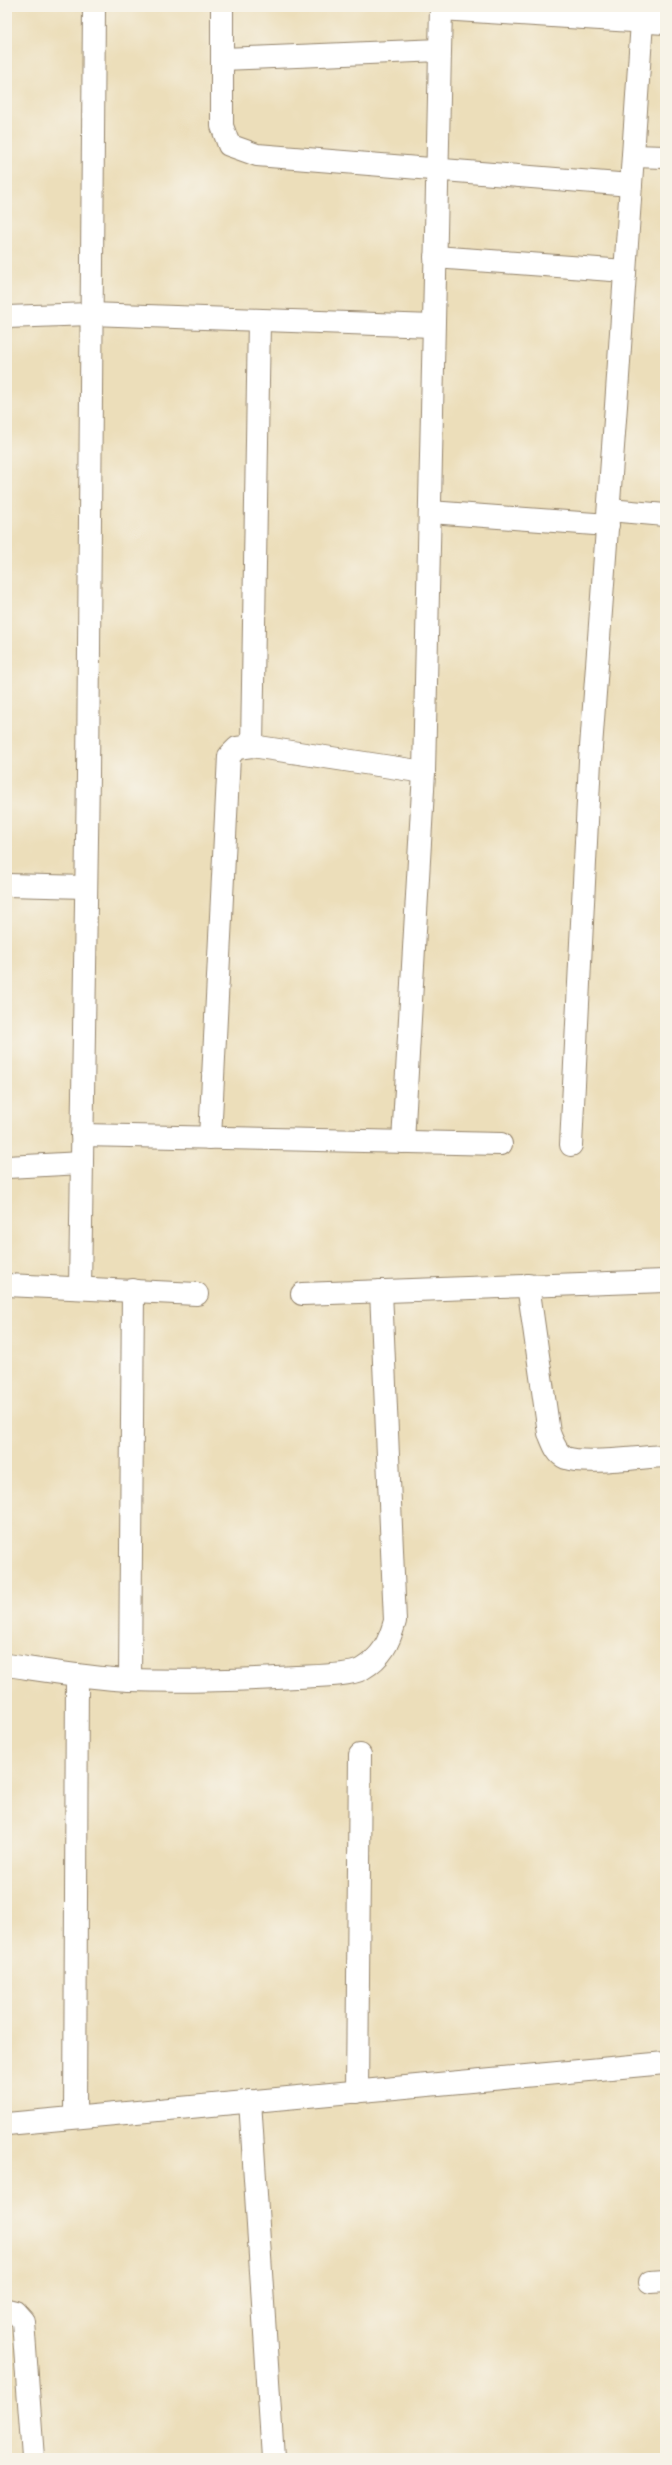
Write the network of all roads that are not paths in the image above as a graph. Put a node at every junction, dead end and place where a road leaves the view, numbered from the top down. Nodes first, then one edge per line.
1 (94, 7) edge
2 (222, 7) edge
3 (441, 8) edge
4 (642, 14) edge
5 (665, 23) edge
6 (440, 50) junction
7 (222, 59) junction
8 (633, 156) junction
9 (665, 157) edge
10 (436, 170) junction
11 (631, 185) junction
12 (435, 257) junction
13 (626, 271) junction
14 (90, 314) junction
15 (7, 317) edge
16 (259, 320) junction
17 (433, 326) junction
18 (430, 512) junction
19 (665, 515) edge
20 (608, 518) junction
21 (252, 746) junction
22 (424, 772) junction
23 (7, 885) edge
24 (86, 887) junction
25 (82, 1135) junction
26 (210, 1138) junction
27 (403, 1142) junction
28 (501, 1144) dead end
29 (571, 1145) dead end
30 (82, 1163) junction
31 (7, 1167) edge
32 (665, 1281) edge
33 (7, 1285) edge
34 (528, 1285) junction
35 (80, 1288) junction
36 (134, 1290) junction
37 (381, 1291) junction
38 (197, 1294) dead end
39 (302, 1294) dead end
40 (665, 1456) edge
41 (7, 1665) edge
42 (77, 1675) junction
43 (130, 1680) junction
44 (360, 1755) dead end
45 (665, 2063) edge
46 (357, 2092) junction
47 (250, 2101) junction
48 (75, 2117) junction
49 (7, 2124) edge
50 (7, 2310) edge
51 (33, 2458) edge
52 (273, 2458) edge

1 - 14 street
2 - 7 street
3 - 4 street
3 - 6 street
4 - 5 street
4 - 8 street
6 - 7 street
6 - 10 street
7 - 10 street
8 - 9 street
8 - 11 street
10 - 11 street
10 - 12 street
11 - 13 street
12 - 13 street
12 - 17 street
13 - 20 street
14 - 15 street
14 - 16 street
14 - 24 street
16 - 17 street
16 - 21 street
17 - 18 street
18 - 20 street
18 - 22 street
19 - 20 street
20 - 29 street
21 - 22 street
21 - 26 street
22 - 27 street
23 - 24 street
24 - 25 street
25 - 26 street
25 - 30 street
26 - 27 street
27 - 28 street
30 - 31 street
30 - 35 street
32 - 34 street
33 - 35 street
34 - 37 street
34 - 40 street
35 - 36 street
36 - 38 street
36 - 43 street
37 - 39 street
37 - 43 street
41 - 42 street
42 - 43 street
42 - 48 street
44 - 46 street
45 - 46 street
46 - 47 street
47 - 48 street
47 - 52 street
48 - 49 street
50 - 51 street

